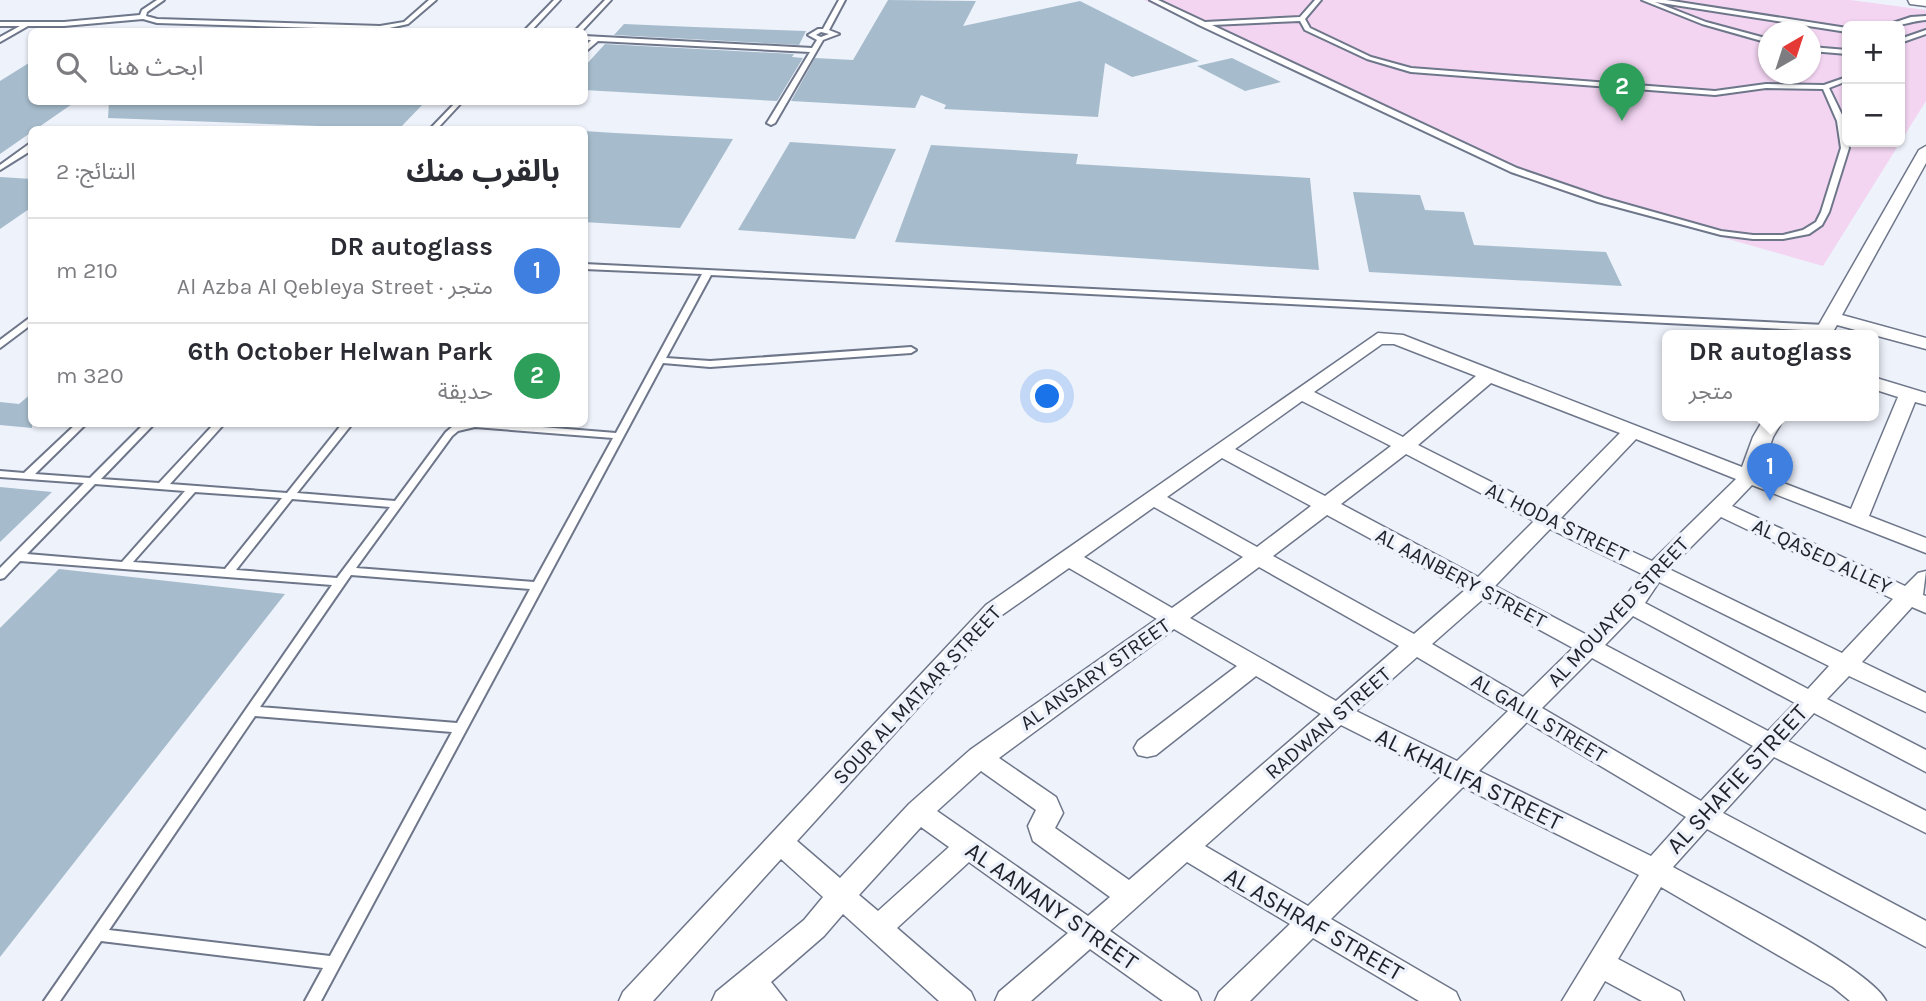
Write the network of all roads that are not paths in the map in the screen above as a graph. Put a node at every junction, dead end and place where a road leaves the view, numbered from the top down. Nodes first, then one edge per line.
1 (161, 0) edge
2 (433, 0) edge
3 (557, 0) edge
4 (608, 0) edge
5 (842, 0) edge
6 (1153, 0) edge
7 (1318, 0) edge
8 (1645, 0) edge
9 (1655, 0) edge
10 (1916, 0) edge
11 (1926, 1) edge
12 (1694, 6) junction
13 (1681, 16) junction
14 (143, 17) junction
15 (1302, 19) junction
16 (1926, 19) edge
17 (1786, 21) edge
18 (1904, 21) edge
19 (0, 24) edge
20 (1201, 24) junction
21 (26, 25) junction
22 (1821, 26) edge
23 (530, 28) edge
24 (581, 28) edge
25 (1842, 29) edge
26 (1926, 32) edge
27 (1758, 38) edge
28 (588, 39) edge
29 (1905, 39) edge
30 (0, 40) edge
31 (595, 40) junction
32 (588, 47) edge
33 (814, 50) junction
34 (1821, 50) edge
35 (1842, 52) edge
36 (1842, 81) edge
37 (1825, 87) junction
38 (456, 105) edge
39 (771, 123) dead end
40 (436, 126) edge
41 (28, 149) edge
42 (1926, 150) edge
43 (0, 168) edge
44 (588, 266) edge
45 (708, 272) junction
46 (28, 322) edge
47 (1826, 327) edge
48 (1844, 330) edge
49 (1879, 336) edge
50 (1926, 344) edge
51 (0, 345) edge
52 (911, 350) dead end
53 (661, 359) junction
54 (1489, 375) junction
55 (1879, 385) edge
56 (1302, 393) junction
57 (1917, 396) edge
58 (1772, 421) edge
59 (77, 427) edge
60 (146, 427) edge
61 (216, 427) edge
62 (345, 427) edge
63 (462, 427) edge
64 (510, 427) edge
65 (1633, 431) junction
66 (619, 436) junction
67 (1404, 446) junction
68 (1221, 449) junction
69 (0, 474) edge
70 (26, 476) junction
71 (1749, 477) junction
72 (93, 481) junction
73 (162, 486) junction
74 (193, 488) junction
75 (289, 496) junction
76 (1153, 498) junction
77 (397, 504) junction
78 (1325, 505) junction
79 (1718, 508) junction
80 (1857, 519) junction
81 (1549, 520) junction
82 (1926, 546) edge
83 (1258, 556) junction
84 (18, 557) junction
85 (1066, 557) junction
86 (125, 565) junction
87 (348, 570) junction
88 (1655, 571) junction
89 (228, 573) junction
90 (0, 575) edge
91 (340, 582) junction
92 (538, 586) junction
93 (1481, 588) junction
94 (1920, 593) edge
95 (1631, 605) junction
96 (1171, 620) junction
97 (1418, 646) junction
98 (1589, 646) junction
99 (1844, 664) junction
100 (1252, 666) junction
101 (1811, 701) junction
102 (1926, 703) edge
103 (1524, 709) junction
104 (251, 711) junction
105 (1340, 714) junction
106 (461, 727) junction
107 (1771, 744) junction
108 (1147, 748) dead end
109 (979, 757) junction
110 (1926, 762) edge
111 (1458, 775) junction
112 (918, 811) junction
113 (1704, 815) junction
114 (1926, 822) edge
115 (781, 843) junction
116 (968, 846) junction
117 (1184, 848) junction
118 (1656, 871) junction
119 (842, 896) junction
120 (1130, 897) junction
121 (1310, 922) junction
122 (878, 928) junction
123 (1089, 933) junction
124 (98, 935) junction
125 (1926, 935) edge
126 (333, 963) junction
127 (1599, 963) junction
128 (761, 991) edge
129 (1869, 1000) edge
130 (52, 1001) edge
131 (313, 1001) edge
132 (634, 1001) edge
133 (727, 1001) edge
134 (960, 1001) edge
135 (1010, 1001) edge
136 (1186, 1001) edge
137 (1230, 1001) edge
138 (1445, 1001) edge
139 (1577, 1001) edge
140 (1670, 1001) edge

1 - 14 lane
2 - 14 lane
3 - 23 lane
4 - 24 lane
5 - 33 lane
6 - 20 lane
7 - 15 lane
8 - 13 lane
9 - 12 lane
10 - 11 main road
12 - 13 lane
12 - 17 lane
13 - 27 lane
14 - 21 lane
15 - 20 lane
15 - 37 lane
16 - 18 lane
19 - 21 lane
20 - 37 lane
21 - 30 lane
22 - 25 lane
26 - 29 lane
28 - 31 lane
31 - 32 lane
31 - 33 lane
33 - 39 lane
34 - 35 lane
36 - 37 lane
38 - 40 lane
41 - 43 lane
42 - 47 street
44 - 45 lane
45 - 47 lane
45 - 53 lane
46 - 51 lane
47 - 48 street
49 - 50 street
52 - 53 lane
53 - 66 lane
54 - 56 street, SOUR AL MATAAR STREET
54 - 65 street
54 - 67 street, AL ANSARY STREET
55 - 57 street
56 - 67 street, AL HODA STREET
56 - 68 street, SOUR AL MATAAR STREET
57 - 80 street
58 - 71 street, AL MOUAYED STREET
59 - 70 lane
60 - 72 lane
61 - 73 lane
62 - 75 lane
63 - 77 lane
64 - 66 lane
65 - 71 street
65 - 81 street, RADWAN STREET
66 - 92 lane
67 - 78 street, AL ANSARY STREET
67 - 81 street, AL HODA STREET
68 - 76 street, SOUR AL MATAAR STREET
68 - 78 street, AL AANBERY STREET
69 - 70 lane
70 - 72 lane
71 - 79 street, AL MOUAYED STREET
71 - 80 street
72 - 73 lane
72 - 84 lane
73 - 74 lane
74 - 75 lane
74 - 86 lane
75 - 77 lane
75 - 89 lane
76 - 83 street, AL GALIL STREET
76 - 85 street, SOUR AL MATAAR STREET
77 - 87 lane
78 - 83 street, AL ANSARY STREET
78 - 93 street, AL AANBERY STREET
79 - 88 street, AL MOUAYED STREET
79 - 94 street, AL QASED ALLEY
80 - 82 street
81 - 88 street, AL HODA STREET
81 - 93 street, RADWAN STREET
83 - 96 street, AL ANSARY STREET
83 - 97 street, AL GALIL STREET
84 - 86 lane
84 - 90 lane
85 - 96 street, AL KHALIFA STREET
85 - 115 street, SOUR AL MATAAR STREET
86 - 89 lane
87 - 91 lane
87 - 92 lane
88 - 95 street, AL MOUAYED STREET
88 - 99 street, AL HODA STREET
89 - 91 lane
91 - 104 lane
92 - 106 lane
93 - 97 street, RADWAN STREET
93 - 98 street, AL AANBERY STREET
94 - 99 street, AL SHAFIE STREET
95 - 98 street, AL MOUAYED STREET
95 - 101 street
96 - 100 street, AL KHALIFA STREET
96 - 109 street, AL ANSARY STREET
97 - 103 street, AL GALIL STREET
97 - 105 street, RADWAN STREET
98 - 103 street, AL MOUAYED STREET
98 - 107 street, AL AANBERY STREET
99 - 101 street, AL SHAFIE STREET
99 - 102 street, AL HODA STREET
100 - 105 street, AL KHALIFA STREET
100 - 108 street
101 - 107 street, AL SHAFIE STREET
101 - 110 street
103 - 111 street, AL MOUAYED STREET
103 - 113 street, AL GALIL STREET
104 - 106 lane
104 - 124 lane
105 - 111 street, AL KHALIFA STREET
105 - 117 street, RADWAN STREET
106 - 126 lane
107 - 113 street, AL SHAFIE STREET
107 - 114 street, AL AANBERY STREET
109 - 112 street, AL ANSARY STREET
109 - 120 street
111 - 118 street, AL KHALIFA STREET
111 - 121 street, AL MOUAYED STREET
112 - 116 street, AL AANANY STREET
112 - 119 street, AL ANSARY STREET
113 - 118 street, AL SHAFIE STREET
113 - 125 street, AL GALIL STREET
115 - 119 street
115 - 132 street, SOUR AL MATAAR STREET
116 - 122 street
116 - 123 street, AL AANANY STREET
117 - 120 street, RADWAN STREET
117 - 121 street, AL ASHRAF STREET
118 - 127 street, AL SHAFIE STREET
118 - 129 street, AL KHALIFA STREET
119 - 122 street
119 - 128 street, AL ANSARY STREET
120 - 123 street, RADWAN STREET
121 - 137 street, AL MOUAYED STREET
121 - 138 street, AL ASHRAF STREET
122 - 134 street
123 - 135 street, RADWAN STREET
123 - 136 street, AL AANANY STREET
124 - 126 lane
124 - 130 lane
126 - 131 lane
127 - 139 street, AL SHAFIE STREET
127 - 140 street
128 - 133 street, AL ANSARY STREET

